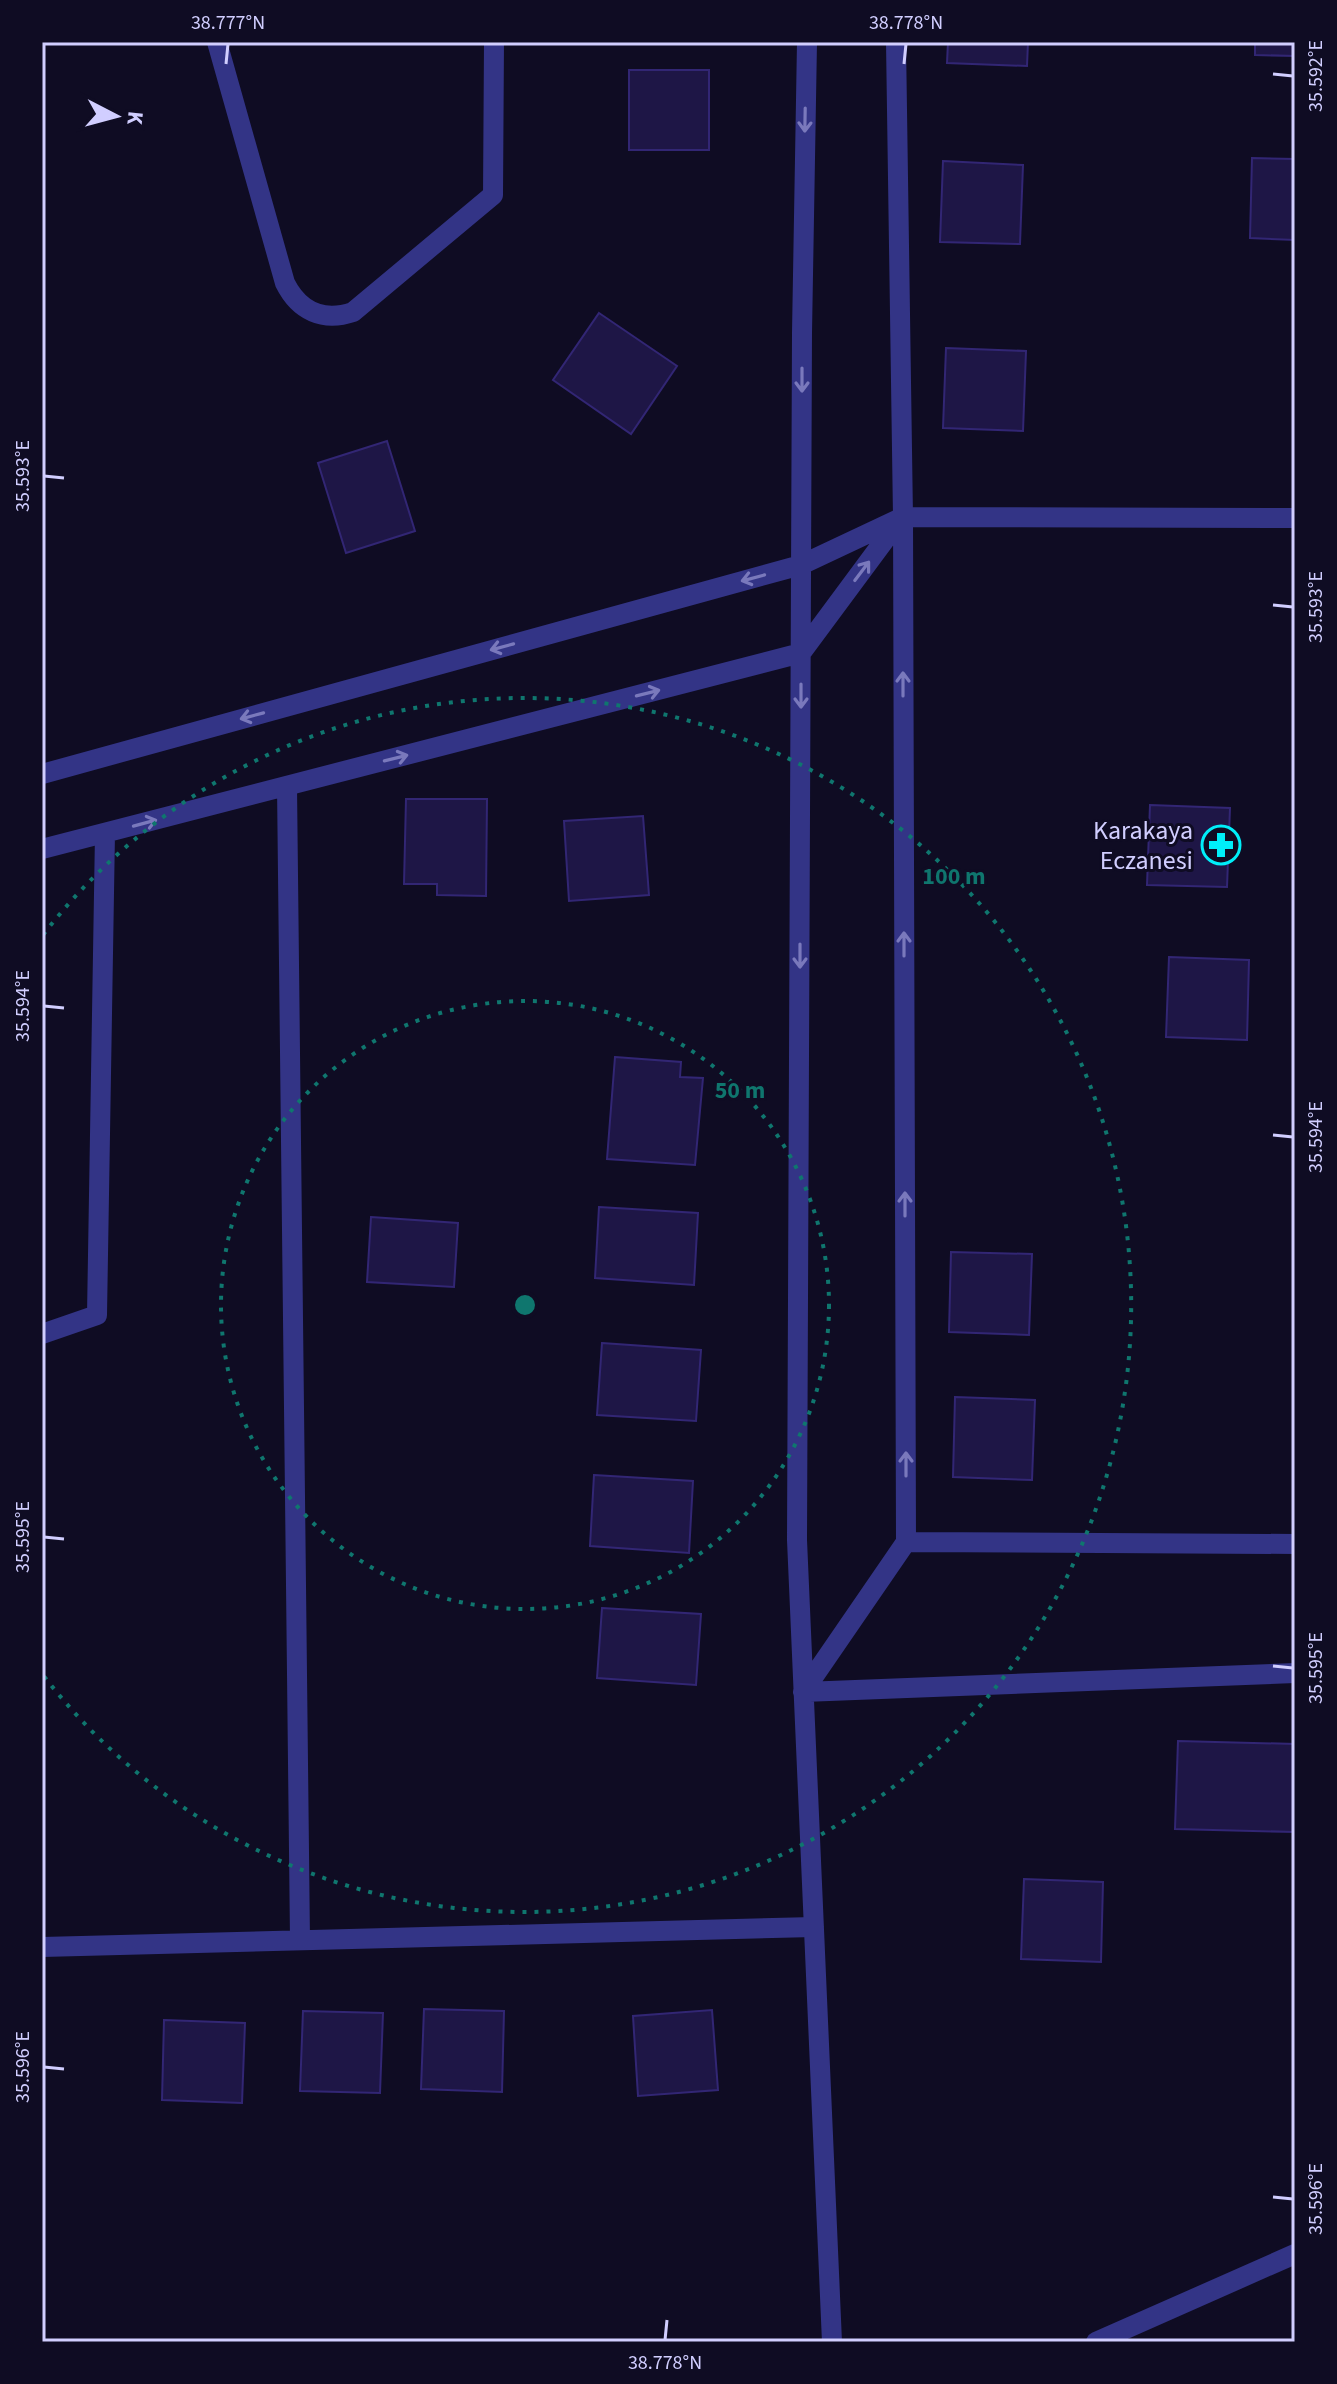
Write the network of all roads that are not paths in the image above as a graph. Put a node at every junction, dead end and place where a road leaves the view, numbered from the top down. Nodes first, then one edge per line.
1 (217, 42) edge
2 (494, 42) edge
3 (807, 42) edge
4 (896, 42) edge
5 (903, 517) junction
6 (1295, 518) edge
7 (801, 565) junction
8 (801, 653) junction
9 (42, 774) edge
10 (287, 786) junction
11 (105, 833) junction
12 (42, 849) edge
13 (42, 1334) edge
14 (906, 1542) junction
15 (1295, 1544) edge
16 (1295, 1673) edge
17 (803, 1692) junction
18 (814, 1927) junction
19 (300, 1940) junction
20 (42, 1947) edge
21 (1295, 2254) edge
22 (832, 2342) edge
23 (1096, 2342) edge

1 - 2 street
3 -> 7 street
4 - 5 street
5 - 6 street
5 - 7 street
8 -> 5 street
14 -> 5 street
7 - 8 street
7 -> 9 street
10 -> 8 street
8 -> 17 street
11 -> 10 street
10 - 19 street
11 - 12 street
11 - 13 street
14 - 15 street
14 - 17 street
16 - 17 street
17 - 18 street
18 - 19 street
18 - 22 street
19 - 20 street
21 - 23 street

